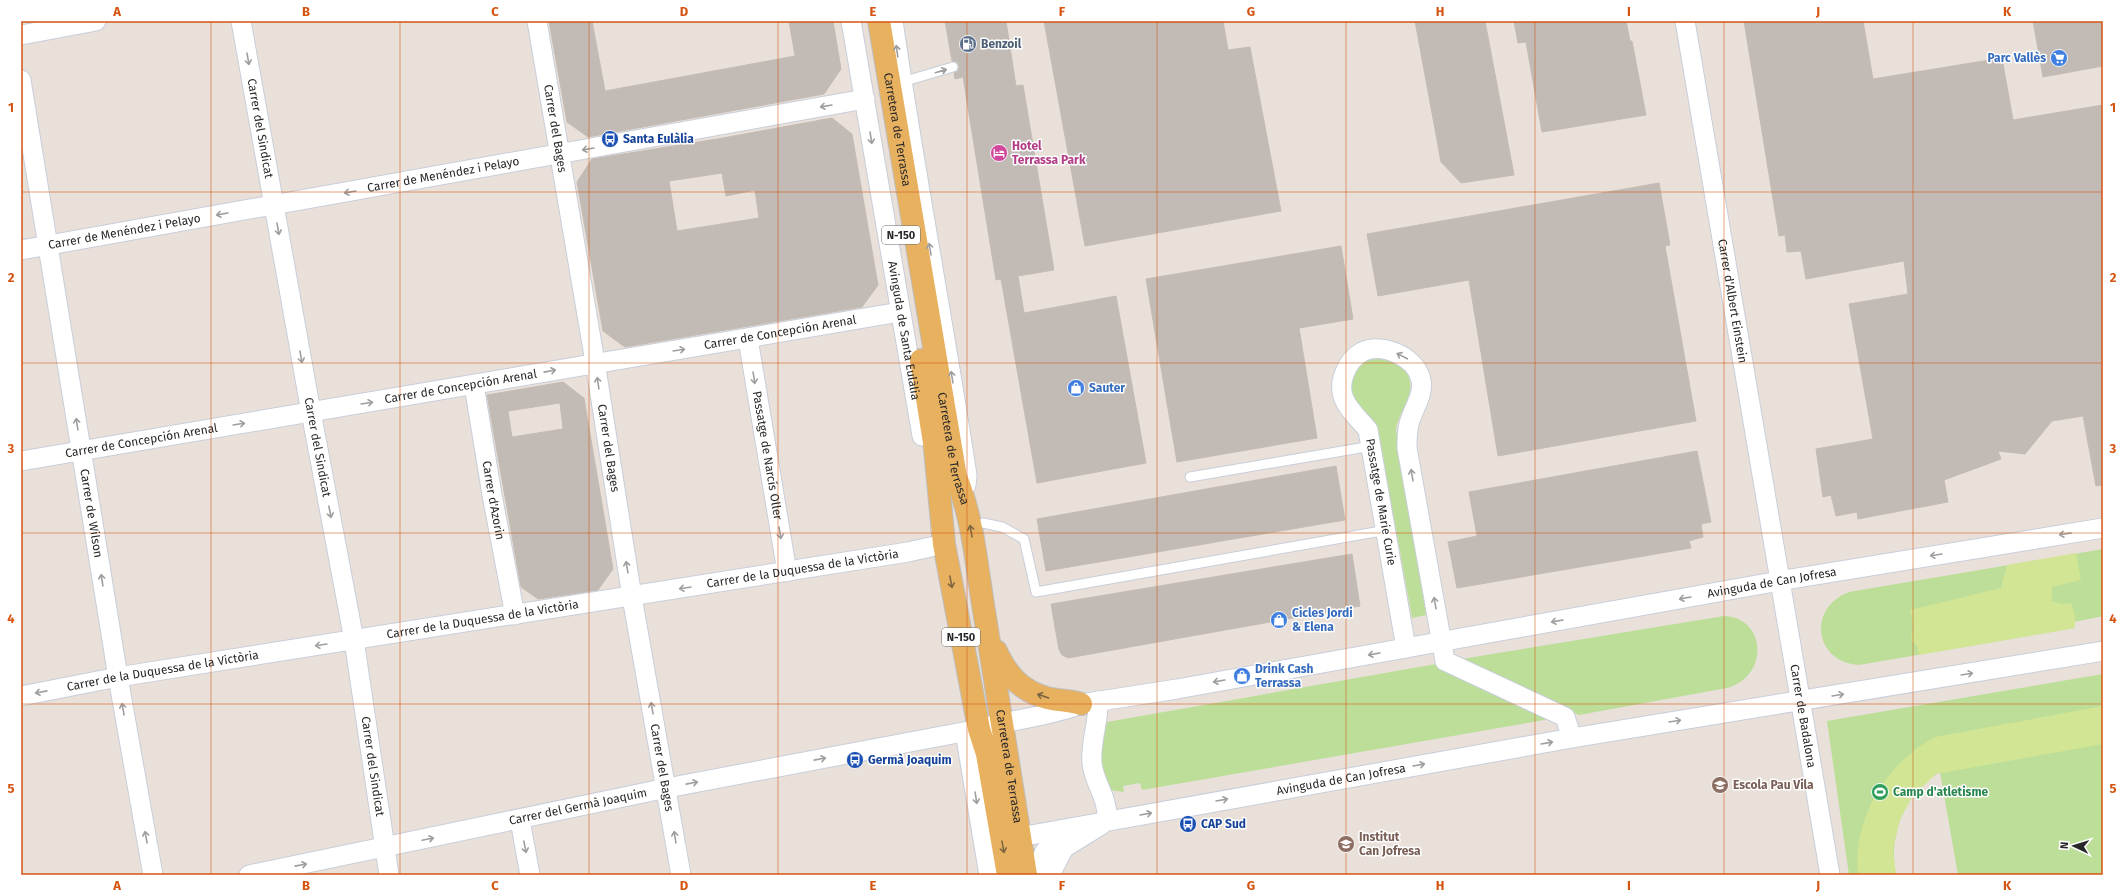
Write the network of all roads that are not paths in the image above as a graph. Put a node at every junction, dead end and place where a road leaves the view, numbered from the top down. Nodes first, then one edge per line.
1 (96, 21) edge
2 (241, 21) edge
3 (537, 21) edge
4 (851, 21) edge
5 (865, 21) edge
6 (879, 21) edge
7 (893, 21) edge
8 (1685, 21) edge
9 (21, 35) edge
10 (953, 67) dead end
11 (21, 80) edge
12 (902, 82) junction
13 (865, 99) junction
14 (560, 154) junction
15 (274, 205) junction
16 (48, 245) junction
17 (21, 250) edge
18 (900, 312) junction
19 (748, 339) junction
20 (595, 362) junction
21 (474, 385) junction
22 (311, 412) junction
23 (1372, 446) junction
24 (81, 450) junction
25 (21, 461) edge
26 (1190, 477) dead end
27 (965, 499) junction
28 (983, 523) dead end
29 (2103, 528) edge
30 (1387, 530) junction
31 (944, 544) junction
32 (787, 572) junction
33 (1779, 581) junction
34 (632, 597) junction
35 (516, 615) junction
36 (987, 631) junction
37 (354, 640) junction
38 (1441, 641) junction
39 (1406, 648) junction
40 (2103, 651) edge
41 (118, 677) junction
42 (21, 696) edge
43 (1800, 701) junction
44 (1089, 702) junction
45 (1003, 721) junction
46 (972, 730) junction
47 (1572, 738) junction
48 (978, 756) junction
49 (667, 788) junction
50 (520, 820) junction
51 (1109, 820) junction
52 (1060, 830) junction
53 (1020, 833) junction
54 (384, 848) junction
55 (153, 875) edge
56 (249, 875) edge
57 (389, 875) edge
58 (530, 875) edge
59 (681, 875) edge
60 (989, 875) edge
61 (1008, 875) edge
62 (1026, 875) edge
63 (1035, 875) edge
64 (1050, 875) edge
65 (1830, 875) edge

1 - 9 street
2 -> 15 street, Carrer del Sindicat
3 - 14 street, Carrer del Bages
4 - 13 street, Avinguda de Santa Eulàlia
5 - 31 main road, Carretera de Terrassa / N-150
6 - 27 main road, Carretera de Terrassa / N-150
12 -> 7 street
8 - 33 street, Carrer d'Albert Einstein
12 -> 10 lane
11 - 16 street, Carrer de Wilson
27 -> 12 street
13 -> 14 street, Carrer de Menéndez i Pelayo
13 -> 18 street, Avinguda de Santa Eulàlia
14 -> 15 street, Carrer de Menéndez i Pelayo
14 - 20 street, Carrer del Bages
15 -> 16 street, Carrer de Menéndez i Pelayo
15 -> 22 street, Carrer del Sindicat
16 - 17 street, Carrer de Menéndez i Pelayo
24 -> 16 street, Carrer de Wilson
18 - 19 street, Carrer de Concepción Arenal
18 - 31 street, Avinguda de Santa Eulàlia
20 -> 19 street, Carrer de Concepción Arenal
19 -> 32 street, Passatge de Narcís Oller
21 -> 20 street, Carrer de Concepción Arenal
34 -> 20 street, Carrer del Bages
22 -> 21 street, Carrer de Concepción Arenal
21 - 35 street, Carrer d'Azorin
24 -> 22 street, Carrer de Concepción Arenal
22 -> 37 street, Carrer del Sindicat
23 - 26 lane
23 - 30 street, Passatge de Marie Curie
38 -> 23 street, Passatge de Marie Curie
24 - 25 street, Carrer de Concepción Arenal
41 -> 24 street, Carrer de Wilson
36 -> 27 main road, Carretera de Terrassa / N-150
28 - 30 lane
29 -> 33 street, Avinguda de Can Jofresa
30 - 39 street, Passatge de Marie Curie
31 - 32 street, Carrer de la Duquessa de la Victòria
31 -> 46 main road, Carretera de Terrassa / N-150
32 -> 34 street, Carrer de la Duquessa de la Victòria
33 -> 38 street, Avinguda de Can Jofresa
33 - 43 street, Carrer de Badalona
34 - 35 street, Carrer de la Duquessa de la Victòria
49 -> 34 street, Carrer del Bages
35 - 37 street, Carrer de la Duquessa de la Victòria
44 -> 36 main road
36 - 45 main road, Carretera de Terrassa / N-150
37 -> 41 street, Carrer de la Duquessa de la Victòria
37 - 54 street, Carrer del Sindicat
38 - 39 street, Avinguda de Can Jofresa
38 - 47 street
39 -> 44 street, Avinguda de Can Jofresa
43 -> 40 street, Avinguda de Can Jofresa
41 -> 42 street, Carrer de la Duquessa de la Victòria
55 -> 41 street, Carrer de Wilson
47 -> 43 street, Avinguda de Can Jofresa
43 - 65 street, Carrer de Badalona
44 - 45 street, Avinguda de Can Jofresa
44 - 51 street
45 - 46 street, Avinguda de Can Jofresa
45 - 53 main road, Carretera de Terrassa / N-150
46 - 48 main road, Carretera de Terrassa / N-150
49 -> 46 street, Carrer del Germà Joaquim
51 -> 47 street, Avinguda de Can Jofresa
48 - 53 street
48 -> 60 street
48 -> 61 main road, Carretera de Terrassa / N-150
49 - 50 street, Carrer del Germà Joaquim
59 -> 49 street, Carrer del Bages
54 -> 50 street, Carrer del Germà Joaquim
50 -> 58 street
51 - 52 street, Avinguda de Can Jofresa
51 - 64 street
52 - 53 street, Avinguda de Can Jofresa
52 - 63 street
53 - 62 main road, Carretera de Terrassa / N-150
56 -> 54 street, Carrer del Germà Joaquim
54 - 57 street, Carrer del Sindicat

